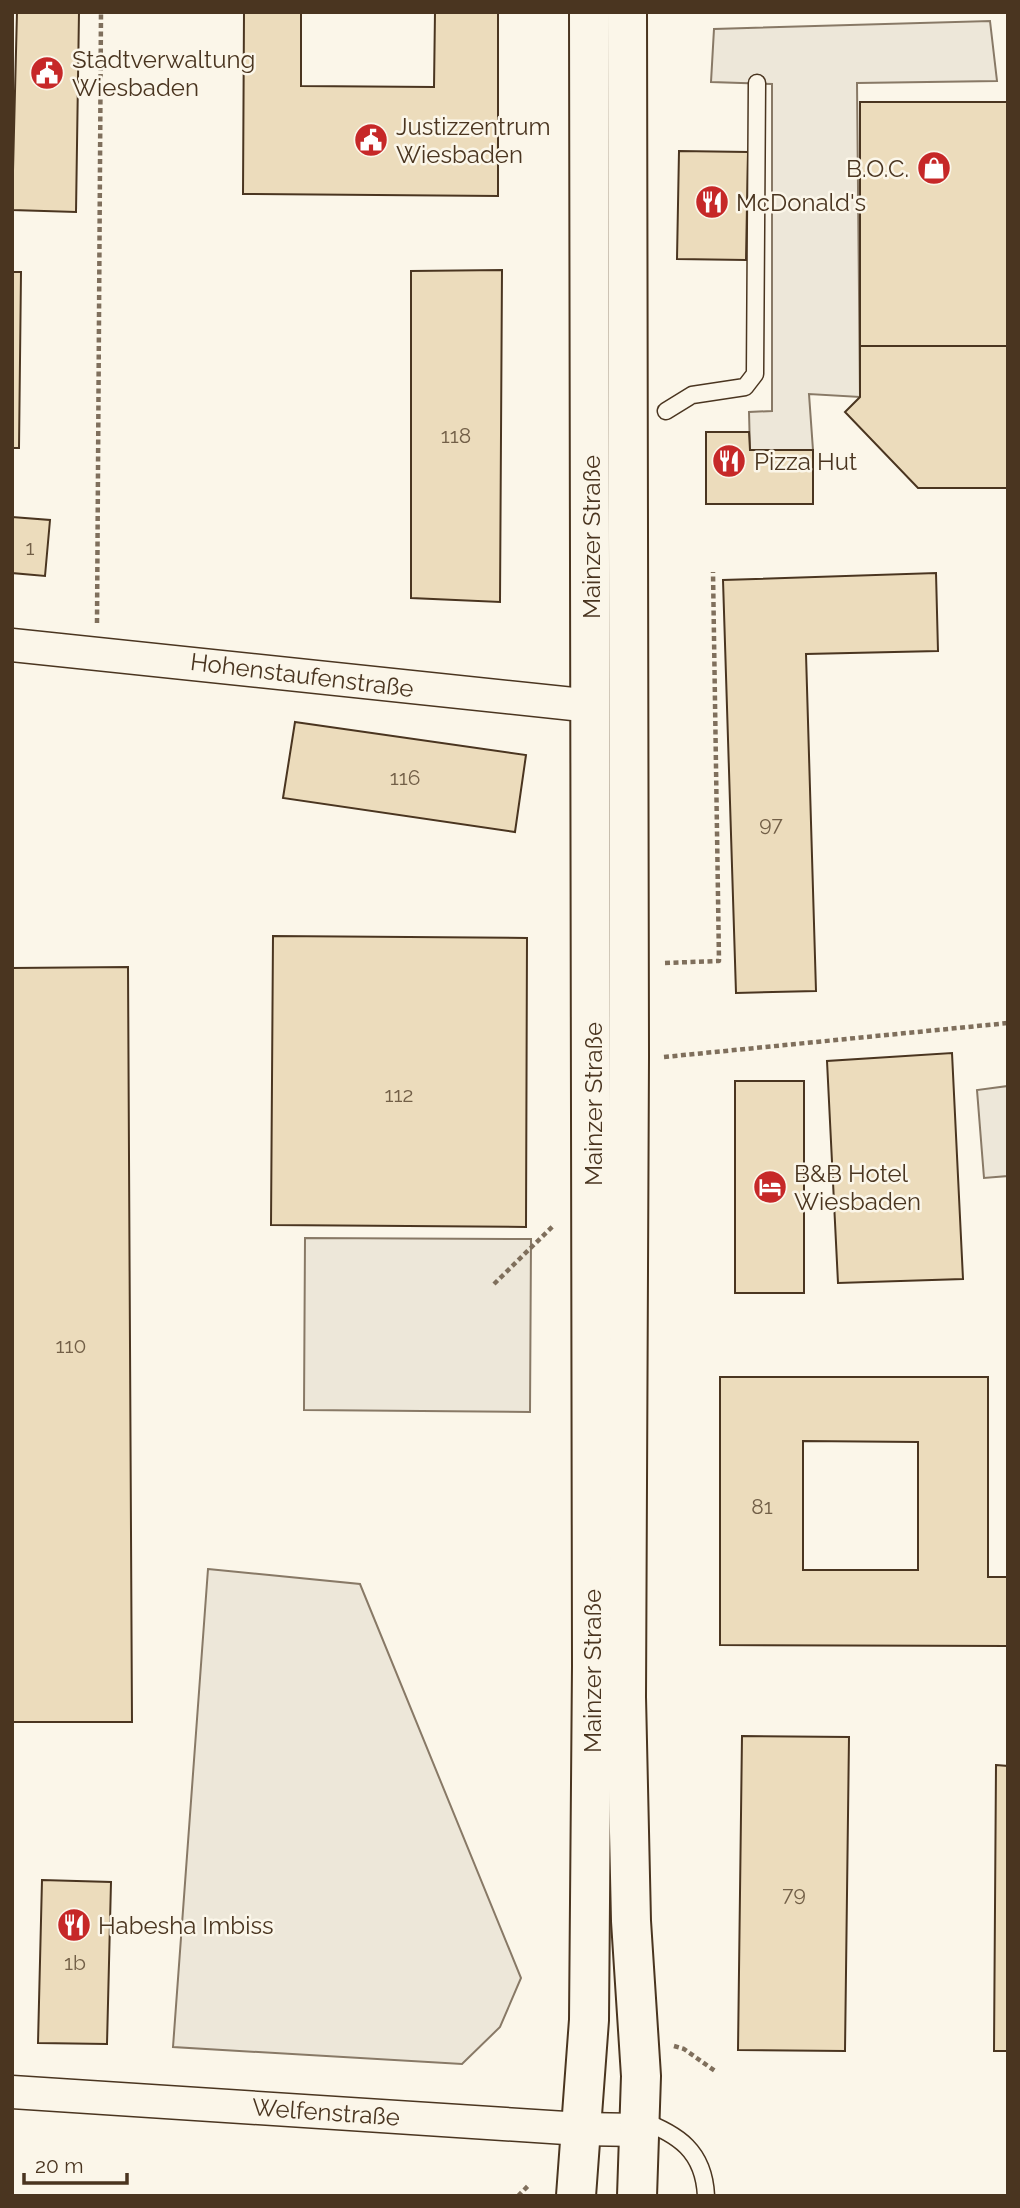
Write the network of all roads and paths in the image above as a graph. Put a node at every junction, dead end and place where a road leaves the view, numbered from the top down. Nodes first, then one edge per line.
1 (101, 12) edge
2 (589, 12) edge
3 (627, 12) edge
4 (757, 83) dead end
5 (666, 411) dead end
6 (713, 572) dead end
7 (12, 645) edge
8 (97, 652) junction
9 (592, 706) junction
10 (665, 963) dead end
11 (1008, 1023) edge
12 (629, 1057) junction
13 (554, 1225) dead end
14 (494, 1284) dead end
15 (684, 2049) dead end
16 (715, 2071) dead end
17 (12, 2091) edge
18 (639, 2125) junction
19 (581, 2129) junction
20 (530, 2185) dead end
21 (518, 2196) edge
22 (576, 2196) edge
23 (637, 2196) edge
24 (706, 2196) edge

1 - 8 path
2 - 9 main road, Mainzer Straße
3 - 12 main road, Mainzer Straße
4 - 5 lane
6 - 10 path
7 - 8 street, Hohenstaufenstraße
8 - 9 street, Hohenstaufenstraße
9 - 19 main road, Mainzer Straße
11 - 12 path
12 - 18 main road, Mainzer Straße
13 - 14 path
15 - 16 path
17 - 19 street, Welfenstraße
18 - 19 street, Welfenstraße
18 - 23 main road, Mainzer Straße
18 - 24 lane
19 - 22 main road, Mainzer Straße
20 - 21 path

